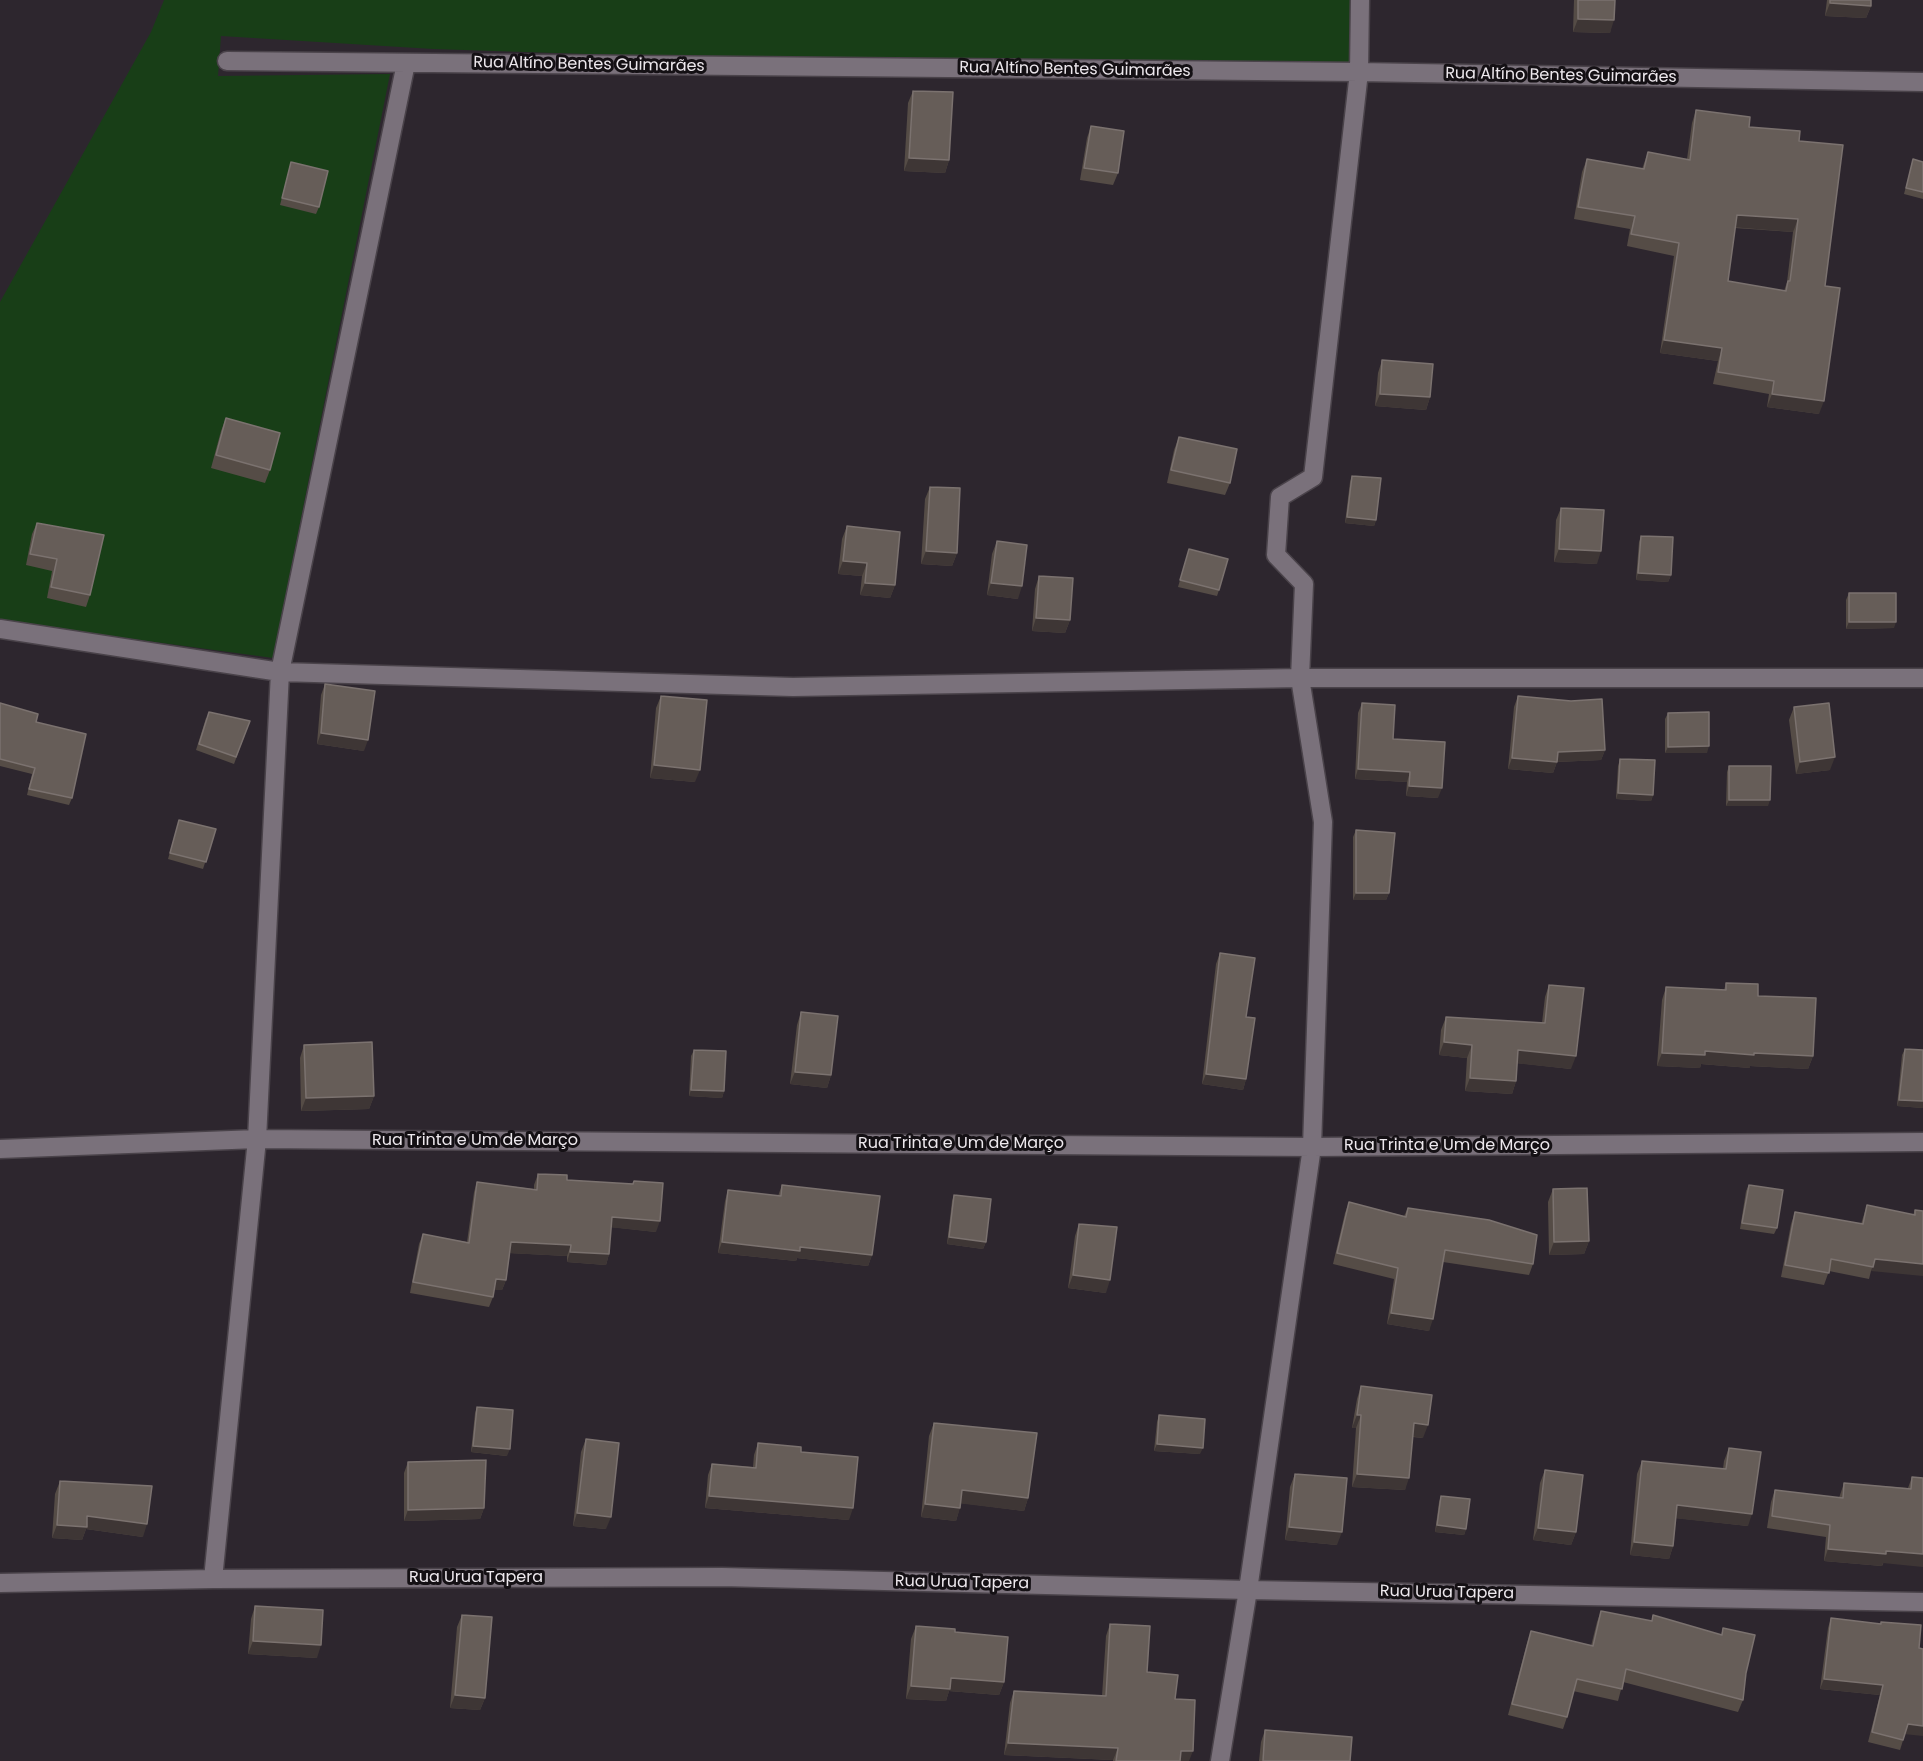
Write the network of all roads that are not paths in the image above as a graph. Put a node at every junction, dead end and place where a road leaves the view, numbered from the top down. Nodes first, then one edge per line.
1 (1359, 0) edge
2 (227, 61) dead end
3 (406, 63) junction
4 (1359, 72) junction
5 (1923, 82) edge
6 (0, 629) edge
7 (280, 672) junction
8 (1300, 678) junction
9 (1923, 678) edge
10 (257, 1139) junction
11 (1923, 1142) edge
12 (1312, 1147) junction
13 (0, 1149) edge
14 (213, 1579) junction
15 (0, 1583) edge
16 (1248, 1590) junction
17 (1923, 1602) edge
18 (1220, 1761) edge

1 - 4 street
2 - 3 street, Rua Altíno Bentes Guimarães
3 - 4 street, Rua Altíno Bentes Guimarães
3 - 7 street
4 - 5 street, Rua Altíno Bentes Guimarães
4 - 8 street
6 - 7 street
7 - 8 street
7 - 10 street
8 - 9 street
8 - 12 street
10 - 12 street, Rua Trinta e Um de Março
10 - 13 street, Rua Trinta e Um de Março
10 - 14 street
11 - 12 street, Rua Trinta e Um de Março
12 - 16 street
14 - 15 street, Rua Urua Tapera
14 - 16 street, Rua Urua Tapera
16 - 17 street, Rua Urua Tapera
16 - 18 street

